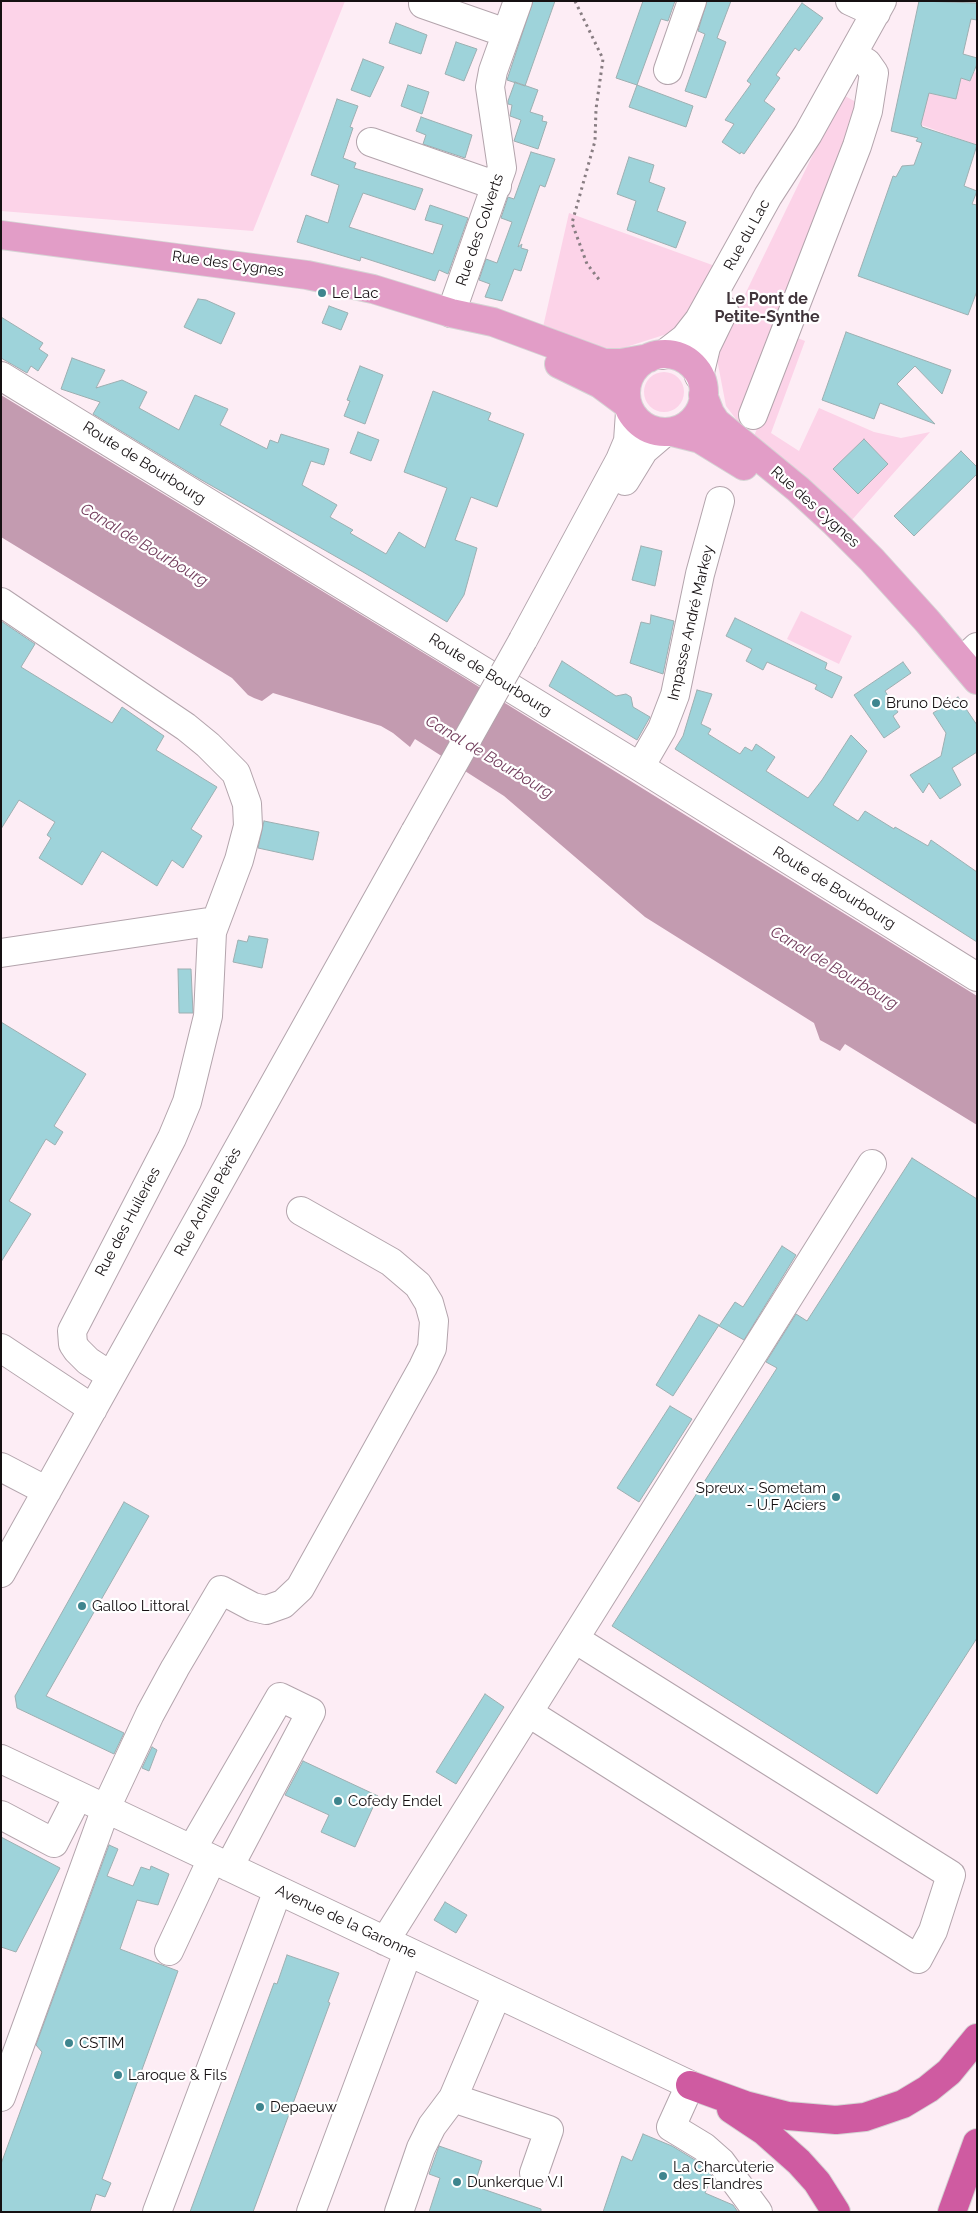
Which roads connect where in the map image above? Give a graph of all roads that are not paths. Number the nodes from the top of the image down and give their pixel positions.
1 (518, 1) edge
2 (692, 1) edge
3 (850, 1) edge
4 (423, 4) dead end
5 (879, 7) edge
6 (506, 34) junction
7 (853, 54) junction
8 (668, 70) dead end
9 (808, 134) junction
10 (370, 142) dead end
11 (497, 186) junction
12 (1, 235) edge
13 (451, 313) junction
14 (656, 356) junction
15 (1, 376) edge
16 (701, 385) junction
17 (629, 408) junction
18 (753, 416) dead end
19 (669, 432) junction
20 (720, 501) dead end
21 (1, 602) edge
22 (928, 622) junction
23 (523, 640) junction
24 (972, 663) edge
25 (640, 767) junction
26 (215, 921) junction
27 (1, 952) edge
28 (977, 977) edge
29 (872, 1164) dead end
30 (301, 1211) dead end
31 (2, 1352) edge
32 (111, 1376) junction
33 (93, 1409) junction
34 (1, 1467) edge
35 (47, 1492) junction
36 (1, 1573) edge
37 (575, 1639) junction
38 (528, 1713) junction
39 (1, 1759) edge
40 (78, 1796) junction
41 (106, 1808) junction
42 (1, 1815) edge
43 (211, 1858) junction
44 (278, 1890) junction
45 (397, 1946) junction
46 (169, 1951) dead end
47 (497, 1994) junction
48 (977, 2038) edge
49 (690, 2085) junction
50 (1, 2097) edge
51 (453, 2098) junction
52 (977, 2143) edge
53 (534, 2173) dead end
54 (157, 2212) edge
55 (311, 2212) edge
56 (398, 2212) edge
57 (758, 2212) edge
58 (836, 2212) edge
59 (952, 2212) edge

1 - 6 street, Rue des Colverts
2 - 8 street
3 - 5 street
4 - 6 street
5 - 7 street, Rue du Lac
6 - 11 street, Rue des Colverts
7 - 9 street, Rue du Lac
7 - 18 street
9 - 14 street, Rue du Lac
9 - 16 street, Rue du Lac
10 - 11 street
11 - 13 street, Rue des Colverts
12 - 13 main road, Rue des Cygnes
13 - 14 main road, Rue des Cygnes
13 - 17 main road, Rue des Cygnes
14 - 16 main road
14 - 17 main road
15 - 25 street, Route de Bourbourg
16 - 19 main road
16 - 22 main road, Rue des Cygnes
17 - 19 main road
17 - 23 street
19 - 22 main road, Rue des Cygnes
19 - 23 street
20 - 25 street, Impasse André Markey
21 - 26 street, Rue des Huileries
22 - 24 main road, Rue des Cygnes
23 - 32 street, Rue Achille Pérès, bridge
25 - 28 street, Route de Bourbourg
26 - 27 street
26 - 32 street, Rue des Huileries
29 - 37 street
30 - 41 street
31 - 33 street
32 - 33 street, Rue Achille Pérès
33 - 35 street, Rue Achille Pérès
34 - 35 street
35 - 36 street, Rue Achille Pérès
37 - 38 street
37 - 38 street
38 - 45 street
39 - 40 street, Avenue de la Garonne
40 - 41 street, Avenue de la Garonne
40 - 42 street
41 - 43 street, Avenue de la Garonne
41 - 50 street
43 - 43 street
43 - 44 street, Avenue de la Garonne
43 - 46 street
44 - 45 street, Avenue de la Garonne
44 - 54 street
45 - 47 street, Avenue de la Garonne
45 - 55 street
47 - 49 street, Avenue de la Garonne
47 - 51 street
48 - 49 highway
49 - 57 street
49 - 58 highway
51 - 53 street
51 - 56 street
52 - 59 highway

